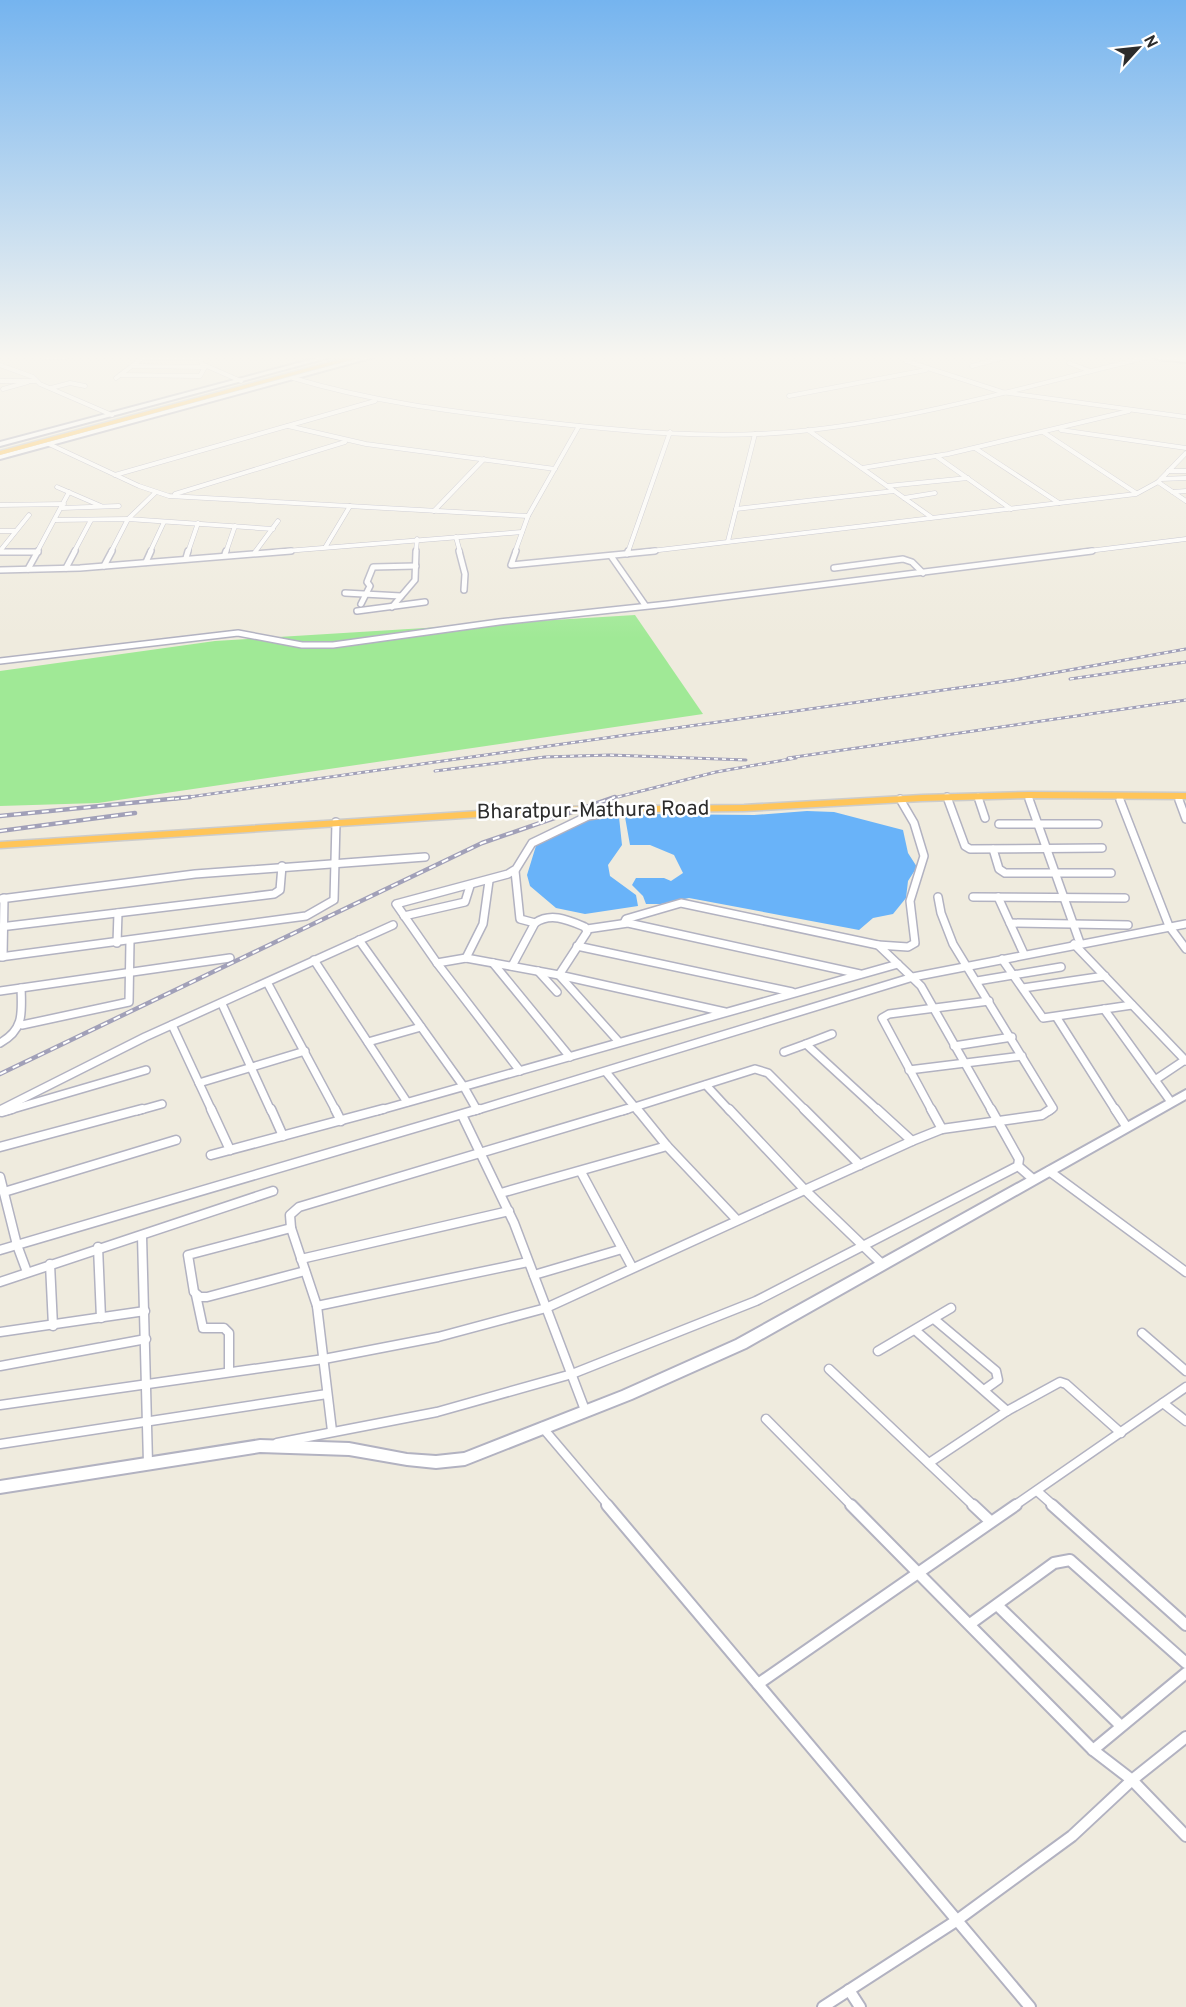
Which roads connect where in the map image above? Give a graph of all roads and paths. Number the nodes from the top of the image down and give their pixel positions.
1 (16, 451) edge
2 (19, 451) edge
3 (63, 451) edge
4 (201, 451) edge
5 (316, 451) edge
6 (421, 451) edge
7 (565, 451) edge
8 (663, 451) edge
9 (751, 451) edge
10 (837, 451) edge
11 (962, 451) edge
12 (979, 451) edge
13 (1071, 451) edge
14 (1186, 453) edge
15 (0, 455) edge
16 (936, 456) junction
17 (484, 459) junction
18 (1176, 462) junction
19 (1186, 462) edge
20 (862, 468) junction
21 (555, 469) junction
22 (1168, 471) junction
23 (1186, 471) edge
24 (115, 476) junction
25 (968, 478) junction
26 (1186, 478) edge
27 (1160, 480) junction
28 (887, 486) junction
29 (57, 487) dead end
30 (894, 491) junction
31 (1186, 491) edge
32 (69, 492) junction
33 (1173, 492) junction
34 (155, 493) junction
35 (934, 493) dead end
36 (1136, 494) junction
37 (170, 496) junction
38 (904, 498) junction
39 (1186, 501) edge
40 (1059, 503) junction
41 (0, 505) edge
42 (63, 506) junction
43 (119, 506) dead end
44 (350, 506) junction
45 (104, 507) junction
46 (736, 509) junction
47 (1011, 509) junction
48 (434, 511) junction
49 (29, 515) dead end
50 (528, 516) junction
51 (931, 517) junction
52 (128, 519) junction
53 (55, 520) junction
54 (91, 520) junction
55 (278, 521) dead end
56 (164, 522) junction
57 (198, 523) junction
58 (235, 526) junction
59 (273, 529) junction
60 (0, 531) edge
61 (15, 531) junction
62 (522, 532) junction
63 (456, 537) junction
64 (417, 539) junction
65 (1186, 539) edge
66 (728, 541) junction
67 (326, 546) junction
68 (0, 552) edge
69 (38, 552) junction
70 (255, 552) junction
71 (225, 554) junction
72 (627, 554) junction
73 (611, 556) junction
74 (186, 558) junction
75 (146, 562) junction
76 (104, 566) junction
77 (416, 566) junction
78 (66, 568) junction
79 (834, 568) dead end
80 (28, 569) junction
81 (0, 570) edge
82 (923, 573) junction
83 (464, 590) dead end
84 (345, 592) dead end
85 (367, 594) junction
86 (401, 596) junction
87 (425, 602) dead end
88 (361, 604) dead end
89 (645, 605) junction
90 (392, 607) junction
91 (357, 611) dead end
92 (0, 661) edge
93 (947, 797) junction
94 (978, 797) junction
95 (1023, 798) junction
96 (900, 799) junction
97 (1184, 799) edge
98 (1120, 800) junction
99 (637, 809) junction
100 (985, 818) dead end
101 (1186, 819) edge
102 (336, 822) junction
103 (999, 824) dead end
104 (1037, 824) junction
105 (1098, 824) dead end
106 (0, 845) edge
107 (1045, 847) junction
108 (1102, 848) dead end
109 (993, 849) junction
110 (425, 857) dead end
111 (334, 862) junction
112 (282, 866) junction
113 (515, 871) junction
114 (1054, 872) junction
115 (1111, 873) dead end
116 (489, 881) junction
117 (470, 886) junction
118 (938, 897) dead end
119 (973, 897) dead end
120 (998, 897) junction
121 (2, 898) edge
122 (1064, 898) junction
123 (1125, 898) dead end
124 (118, 913) junction
125 (404, 916) junction
126 (535, 923) junction
127 (624, 923) junction
128 (1010, 923) junction
129 (1073, 924) junction
130 (1186, 924) edge
131 (393, 925) dead end
132 (1128, 925) dead end
133 (1169, 926) junction
134 (2, 927) edge
135 (587, 929) junction
136 (359, 940) junction
137 (130, 941) junction
138 (117, 943) junction
139 (1077, 943) junction
140 (878, 945) junction
141 (577, 946) junction
142 (1186, 949) edge
143 (1024, 954) junction
144 (1, 957) edge
145 (230, 958) dead end
146 (466, 958) junction
147 (1002, 959) junction
148 (314, 960) junction
149 (436, 963) junction
150 (493, 963) junction
151 (898, 964) junction
152 (512, 966) junction
153 (968, 966) junction
154 (1061, 968) dead end
155 (538, 971) junction
156 (128, 973) junction
157 (1014, 974) junction
158 (559, 975) junction
159 (861, 975) junction
160 (1105, 976) junction
161 (913, 977) junction
162 (977, 981) junction
163 (268, 984) junction
164 (21, 988) junction
165 (1023, 988) junction
166 (0, 991) edge
167 (557, 992) dead end
168 (794, 993) junction
169 (989, 1001) junction
170 (222, 1004) junction
171 (1132, 1005) junction
172 (1104, 1009) junction
173 (935, 1010) junction
174 (727, 1013) junction
175 (1057, 1018) junction
176 (22, 1024) junction
177 (172, 1025) junction
178 (421, 1028) junction
179 (832, 1034) dead end
180 (1012, 1037) junction
181 (368, 1042) junction
182 (619, 1042) junction
183 (0, 1044) edge
184 (806, 1044) junction
185 (954, 1047) junction
186 (305, 1051) junction
187 (784, 1052) dead end
188 (1022, 1056) junction
189 (570, 1057) junction
190 (1185, 1060) edge
191 (964, 1064) junction
192 (253, 1067) junction
193 (146, 1070) dead end
194 (909, 1070) junction
195 (520, 1071) junction
196 (606, 1072) junction
197 (1155, 1080) junction
198 (198, 1083) junction
199 (706, 1085) junction
200 (464, 1087) junction
201 (1186, 1094) edge
202 (407, 1102) junction
203 (1171, 1102) junction
204 (162, 1104) dead end
205 (634, 1106) junction
206 (477, 1110) junction
207 (0, 1111) edge
208 (462, 1115) junction
209 (998, 1120) junction
210 (341, 1121) junction
211 (1126, 1126) junction
212 (942, 1129) junction
213 (283, 1136) junction
214 (176, 1140) dead end
215 (912, 1141) junction
216 (667, 1146) junction
217 (0, 1147) edge
218 (230, 1150) junction
219 (484, 1154) junction
220 (211, 1155) dead end
221 (860, 1165) junction
222 (1018, 1166) junction
223 (1049, 1171) junction
224 (580, 1172) junction
225 (0, 1176) edge
226 (1033, 1179) junction
227 (804, 1189) junction
228 (273, 1191) dead end
229 (4, 1192) junction
230 (501, 1193) junction
231 (508, 1210) junction
232 (737, 1220) junction
233 (291, 1228) junction
234 (142, 1236) junction
235 (17, 1245) junction
236 (862, 1245) junction
237 (98, 1247) junction
238 (622, 1248) junction
239 (0, 1250) edge
240 (301, 1259) junction
241 (528, 1262) junction
242 (50, 1264) junction
243 (882, 1264) junction
244 (632, 1268) junction
245 (305, 1271) junction
246 (27, 1272) junction
247 (1186, 1272) edge
248 (534, 1275) junction
249 (0, 1282) edge
250 (196, 1295) junction
251 (317, 1306) junction
252 (546, 1308) junction
253 (951, 1308) dead end
254 (145, 1311) junction
255 (100, 1318) junction
256 (934, 1319) junction
257 (53, 1326) junction
258 (915, 1330) junction
259 (0, 1332) edge
260 (1142, 1333) dead end
261 (146, 1339) junction
262 (878, 1351) dead end
263 (324, 1359) junction
264 (0, 1366) edge
265 (829, 1369) dead end
266 (229, 1371) junction
267 (1186, 1371) edge
268 (572, 1374) junction
269 (147, 1384) junction
270 (1186, 1387) edge
271 (984, 1390) junction
272 (327, 1394) junction
273 (1163, 1403) junction
274 (0, 1405) edge
275 (585, 1410) junction
276 (1007, 1411) junction
277 (766, 1419) dead end
278 (148, 1421) junction
279 (1186, 1421) edge
280 (542, 1427) junction
281 (332, 1431) junction
282 (1121, 1433) junction
283 (0, 1444) edge
284 (260, 1446) junction
285 (148, 1463) junction
286 (929, 1463) junction
287 (0, 1487) edge
288 (1037, 1491) junction
289 (990, 1521) junction
290 (917, 1573) junction
291 (997, 1605) junction
292 (970, 1624) junction
293 (1186, 1625) edge
294 (1186, 1663) edge
295 (1186, 1673) edge
296 (758, 1684) junction
297 (1120, 1725) junction
298 (1186, 1737) edge
299 (1093, 1750) junction
300 (1132, 1780) junction
301 (1186, 1836) edge
302 (956, 1921) junction
303 (849, 1990) junction
304 (823, 2007) edge
305 (860, 2007) edge
306 (1030, 2007) edge

1 - 15 highway
2 - 15 street
3 - 24 street
4 - 24 street
5 - 37 street
6 - 17 street
7 - 21 street
8 - 72 street
9 - 46 street
10 - 20 street
11 - 16 street
12 - 40 street
13 - 36 street
14 - 18 street
16 - 20 street
16 - 25 street
17 - 21 street
17 - 48 street
18 - 19 street
18 - 22 street
20 - 28 street
21 - 50 street
22 - 23 street
22 - 27 street
24 - 34 street
25 - 28 street
25 - 47 street
26 - 27 street
27 - 33 street
27 - 36 street
28 - 30 street
29 - 32 street
30 - 38 street
30 - 46 street
31 - 33 street
32 - 42 street
32 - 45 street
33 - 39 street
34 - 37 street
34 - 52 street
35 - 38 street
36 - 40 street
37 - 44 street
38 - 51 street
40 - 47 street
41 - 42 street
42 - 45 street
42 - 53 street
43 - 45 street
44 - 48 street
44 - 67 street
46 - 66 street
47 - 51 street
48 - 50 street
49 - 61 street
50 - 62 street
51 - 66 street
52 - 54 street
52 - 56 street
52 - 76 street
53 - 54 street
53 - 69 street
54 - 78 street
55 - 59 street
56 - 57 street
56 - 75 street
57 - 58 street
57 - 74 street
58 - 59 street
58 - 71 street
59 - 70 street
60 - 61 street
61 - 68 street
62 - 63 street
62 - 73 street
63 - 64 street
63 - 83 street
64 - 67 street
64 - 77 street
65 - 82 street
66 - 72 street
67 - 70 street
68 - 69 street
69 - 80 street
70 - 71 street
71 - 74 street
72 - 73 street
73 - 89 street
74 - 75 street
75 - 76 street
76 - 78 street
77 - 85 street
77 - 86 street
78 - 80 street
79 - 82 street
80 - 81 street
82 - 89 street
84 - 85 street
85 - 86 street
85 - 88 street
86 - 90 street
87 - 90 street
89 - 92 street
90 - 91 street
93 - 94 highway, Bharatpur-Mathura Road
93 - 96 highway, Bharatpur-Mathura Road
93 - 109 street
94 - 95 highway, Bharatpur-Mathura Road
94 - 100 street
95 - 97 highway, Bharatpur-Mathura Road
95 - 98 highway, Bharatpur-Mathura Road
95 - 104 street
96 - 99 highway, Bharatpur-Mathura Road
96 - 140 street
97 - 98 highway, Bharatpur-Mathura Road
97 - 101 street
98 - 133 street
99 - 102 highway, Bharatpur-Mathura Road
99 - 113 street
102 - 106 highway, Bharatpur-Mathura Road
102 - 111 street
103 - 104 street
104 - 105 street
104 - 107 street
107 - 108 street
107 - 109 street
107 - 114 street
109 - 114 street
110 - 111 street
111 - 112 street
111 - 137 street
112 - 121 street
112 - 124 street
113 - 116 street
113 - 126 street
114 - 115 street
114 - 122 street
116 - 117 street
116 - 146 street
117 - 125 street
117 - 125 street
118 - 153 street
119 - 120 street
120 - 122 street
120 - 128 street
121 - 134 street
122 - 123 street
122 - 129 street
124 - 134 street
124 - 138 street
125 - 149 street
126 - 135 street
126 - 152 street
127 - 135 street
127 - 140 street
127 - 159 street
128 - 129 street
128 - 143 street
129 - 132 street
129 - 139 street
130 - 133 street
131 - 136 street
133 - 139 street
133 - 142 street
134 - 144 street
135 - 141 street
136 - 148 street
136 - 178 street
137 - 138 street
137 - 156 street
138 - 144 street
139 - 143 street
139 - 160 street
140 - 151 street
141 - 158 street
141 - 168 street
143 - 147 street
145 - 156 street
146 - 149 street
146 - 150 street
147 - 153 street
147 - 157 street
148 - 163 street
148 - 181 street
149 - 195 street
150 - 152 street
150 - 189 street
151 - 159 street
151 - 161 street
152 - 155 street
153 - 161 street
153 - 162 street
154 - 157 street
155 - 158 street
155 - 167 street
156 - 164 street
156 - 176 street
157 - 162 street
157 - 165 street
158 - 174 street
158 - 182 street
159 - 168 street
160 - 165 street
160 - 171 street
161 - 173 street
161 - 196 street
162 - 169 street
163 - 170 street
163 - 186 street
164 - 166 street
164 - 176 street
165 - 175 street
168 - 174 street
169 - 173 street
169 - 180 street
170 - 177 street
170 - 192 street
171 - 172 street
171 - 190 street
172 - 175 street
172 - 197 street
173 - 185 street
173 - 194 street
174 - 182 street
175 - 211 street
176 - 183 street
177 - 198 street
177 - 207 street
178 - 181 street
178 - 200 street
179 - 184 street
180 - 185 street
180 - 188 street
181 - 202 street
182 - 189 street
184 - 187 street
184 - 215 street
185 - 191 street
186 - 192 street
186 - 210 street
188 - 191 street
188 - 209 street
189 - 195 street
190 - 197 street
191 - 194 street
191 - 209 street
192 - 198 street
192 - 213 street
193 - 207 street
194 - 212 street
195 - 200 street
196 - 205 street
196 - 206 street
197 - 203 street
198 - 218 street
199 - 205 street
199 - 221 street
199 - 227 street
200 - 202 street
200 - 206 street
201 - 203 street
202 - 210 street
203 - 211 street
204 - 217 street
205 - 216 street
205 - 219 street
206 - 208 street
208 - 219 street
208 - 235 street
209 - 212 street
209 - 222 street
210 - 213 street
211 - 223 street
212 - 215 street
213 - 218 street
214 - 229 street
215 - 221 street
216 - 224 street
216 - 232 street
218 - 220 street
219 - 230 street
219 - 233 street
221 - 227 street
222 - 226 street
222 - 236 street
223 - 226 street
223 - 247 street
224 - 230 street
224 - 238 street
225 - 229 street
226 - 243 street
227 - 232 street
227 - 236 street
228 - 234 street
229 - 235 street
230 - 231 street
231 - 240 street
231 - 241 street
232 - 244 street
233 - 240 street
233 - 250 street
234 - 237 street
234 - 254 street
235 - 239 street
235 - 246 street
236 - 243 street
236 - 268 street
237 - 242 street
237 - 255 street
238 - 244 street
238 - 248 street
240 - 245 street
241 - 248 street
241 - 251 street
242 - 246 street
242 - 257 street
243 - 275 street
244 - 252 street
245 - 250 street
245 - 251 street
246 - 249 street
248 - 252 street
250 - 266 street
251 - 263 street
252 - 263 street
252 - 268 street
253 - 256 street
254 - 255 street
254 - 261 street
255 - 257 street
256 - 258 street
256 - 271 street
257 - 259 street
258 - 262 street
258 - 271 street
260 - 267 street
261 - 264 street
261 - 269 street
263 - 266 street
263 - 272 street
265 - 286 street
266 - 269 street
268 - 275 street
268 - 281 street
269 - 274 street
269 - 278 street
270 - 273 street
271 - 276 street
272 - 278 street
272 - 281 street
273 - 279 street
273 - 282 street
275 - 280 street
276 - 282 street
276 - 286 street
277 - 290 street
278 - 283 street
278 - 285 street
280 - 284 street
280 - 296 street
281 - 284 street
282 - 288 street
284 - 285 street
285 - 287 street
286 - 289 street
288 - 289 street
288 - 293 street
289 - 290 street
290 - 292 street
290 - 296 street
291 - 292 street
291 - 294 street
291 - 297 street
292 - 299 street
295 - 297 street
296 - 302 street
297 - 299 street
298 - 300 street
299 - 300 street
300 - 301 street
300 - 302 street
302 - 303 street
302 - 306 street
303 - 304 street
303 - 305 street

